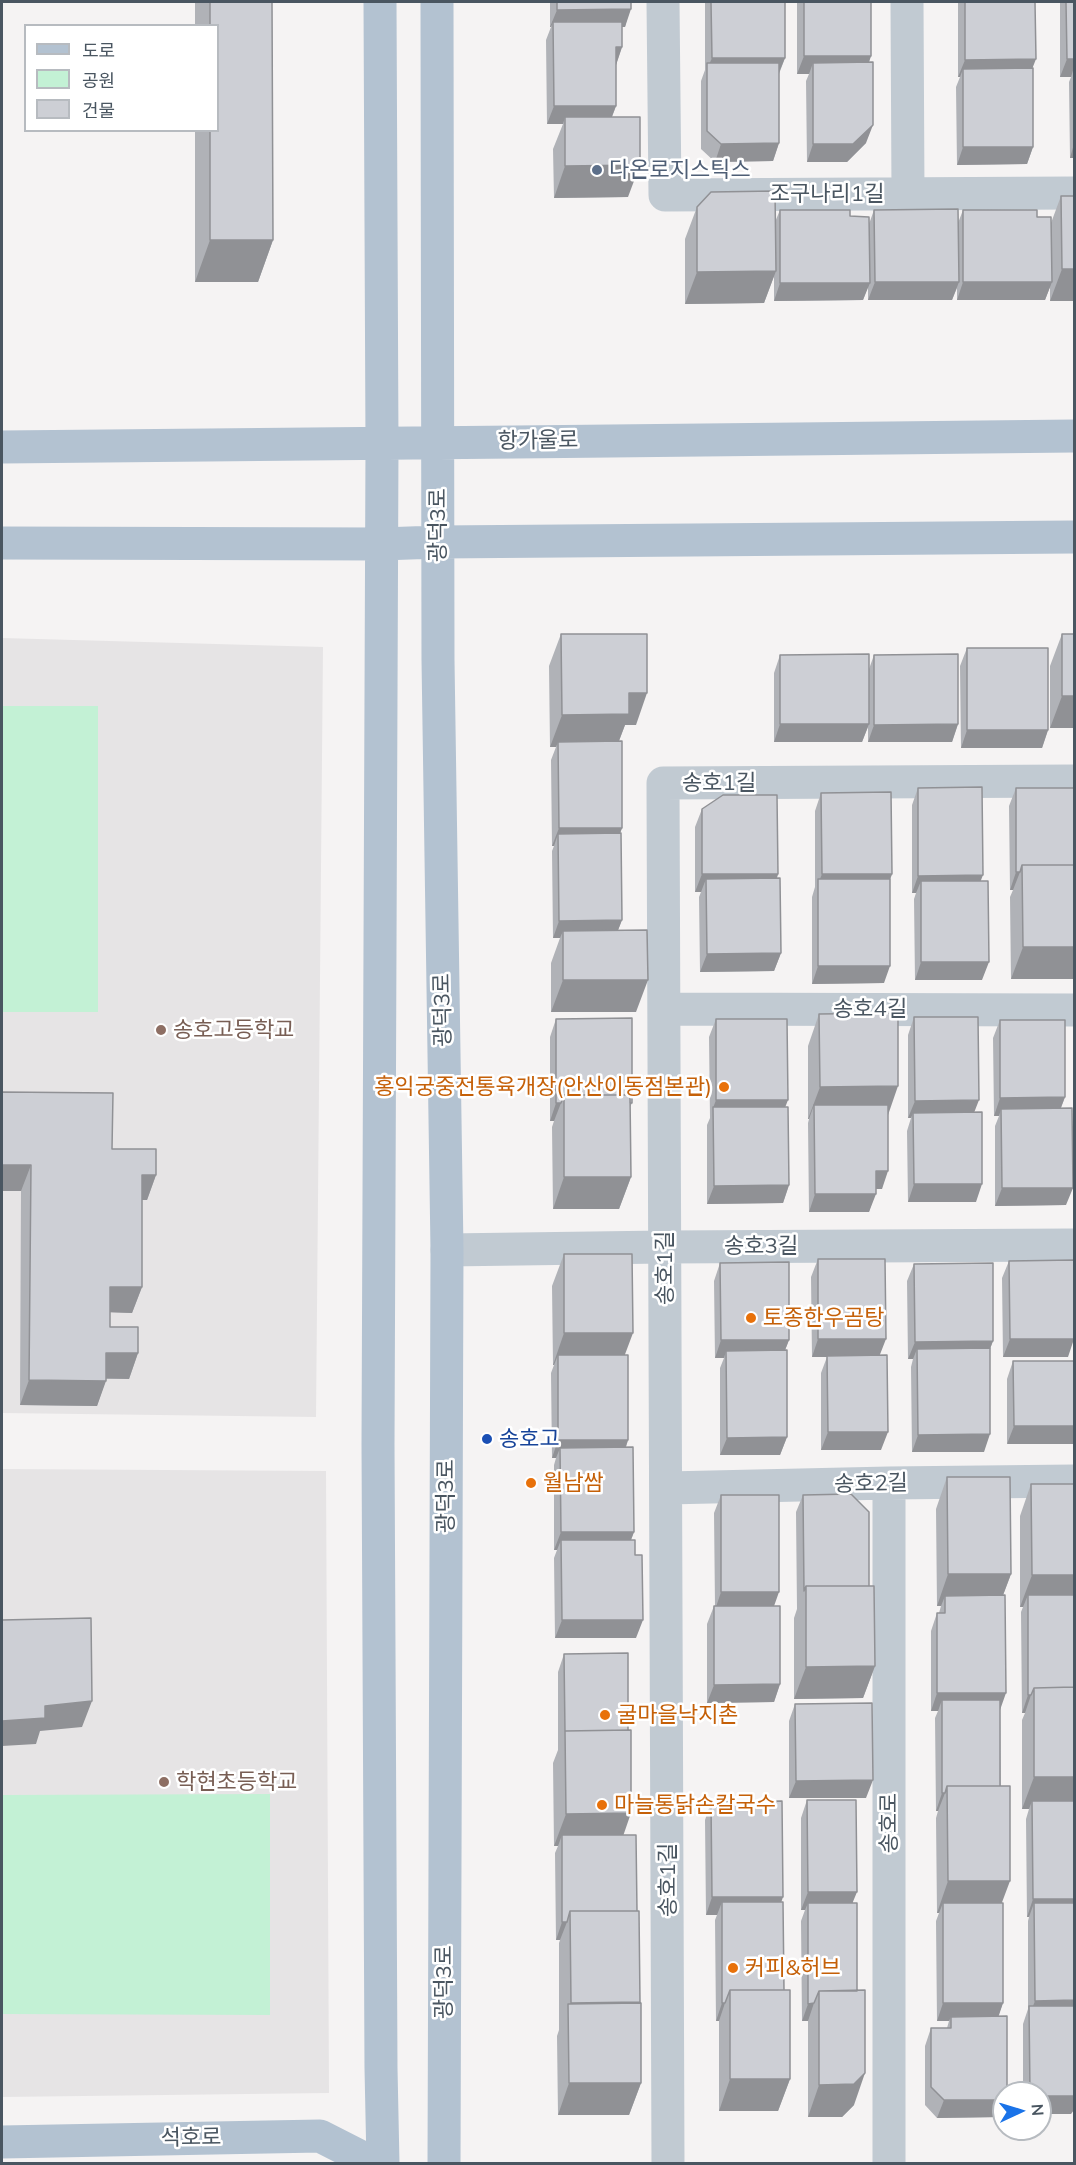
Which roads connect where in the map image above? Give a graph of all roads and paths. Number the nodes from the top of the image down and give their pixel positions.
1 (380, 2) edge
2 (437, 2) edge
3 (663, 2) edge
4 (907, 2) edge
5 (1074, 193) edge
6 (908, 194) junction
7 (1074, 436) edge
8 (438, 444) junction
9 (382, 445) junction
10 (2, 447) edge
11 (1074, 537) edge
12 (437, 542) junction
13 (2, 543) edge
14 (382, 544) junction
15 (1074, 781) edge
16 (665, 1009) junction
17 (1074, 1010) edge
18 (1074, 1245) edge
19 (664, 1246) junction
20 (447, 1250) junction
21 (1074, 1481) edge
22 (889, 1483) junction
23 (667, 1488) junction
24 (2, 2142) edge
25 (375, 2163) edge
26 (383, 2163) edge
27 (444, 2163) edge
28 (668, 2163) edge
29 (889, 2163) edge

1 - 9 main road
2 - 8 main road, 광덕3로
3 - 6 street, 조구나리1길
4 - 6 street
5 - 6 street, 조구나리1길
7 - 8 main road, 항가울로
8 - 9 main road, 항가울로
8 - 12 main road, 광덕3로
9 - 10 main road, 항가울로
9 - 14 main road
11 - 12 main road
12 - 14 main road
12 - 20 main road, 광덕3로
13 - 14 main road
14 - 26 main road
15 - 16 street, 송호1길
16 - 17 street, 송호4길
16 - 19 street, 송호1길
18 - 19 street, 송호3길
19 - 20 street, 송호3길
19 - 23 street, 송호1길
20 - 27 main road, 광덕3로
21 - 22 street, 송호2길
22 - 23 street, 송호2길
22 - 29 street, 송호로
23 - 28 street, 송호1길
24 - 25 main road, 석호로

